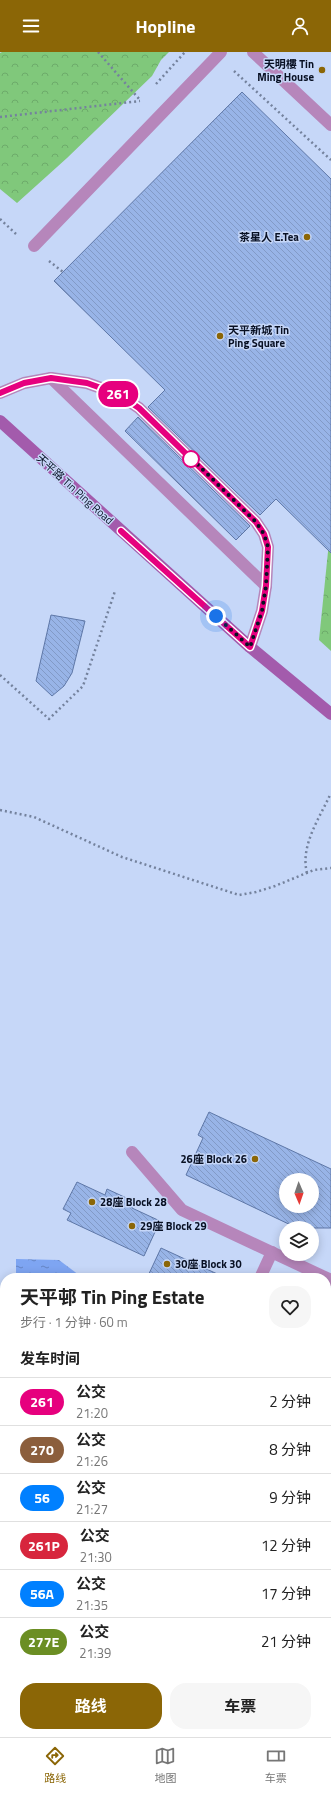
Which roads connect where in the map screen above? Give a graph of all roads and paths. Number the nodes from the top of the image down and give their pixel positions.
1 (98, 52) edge
2 (221, 52) edge
3 (253, 52) edge
4 (230, 68) dead end
5 (0, 117) edge
6 (331, 125) edge
7 (331, 160) edge
8 (34, 246) dead end
9 (51, 378) junction
10 (0, 393) edge
11 (0, 421) edge
12 (266, 586) junction
13 (115, 591) dead end
14 (250, 647) junction
15 (0, 675) edge
16 (331, 714) edge
17 (330, 795) edge
18 (0, 810) edge
19 (331, 868) edge
20 (307, 873) junction
21 (132, 1152) dead end
22 (272, 1252) junction
23 (262, 1273) edge
24 (316, 1273) edge

1 - 5 path
2 - 8 lane
3 - 6 lane
4 - 7 path
9 - 10 lane
9 - 12 lane
9 - 12 lane
11 - 14 street, 天平路 Tin Ping Road
12 - 14 lane
13 - 15 path
14 - 16 street, 天平路 Tin Ping Road
17 - 20 path
18 - 20 path
19 - 20 path
21 - 22 lane
22 - 23 lane
22 - 24 lane

